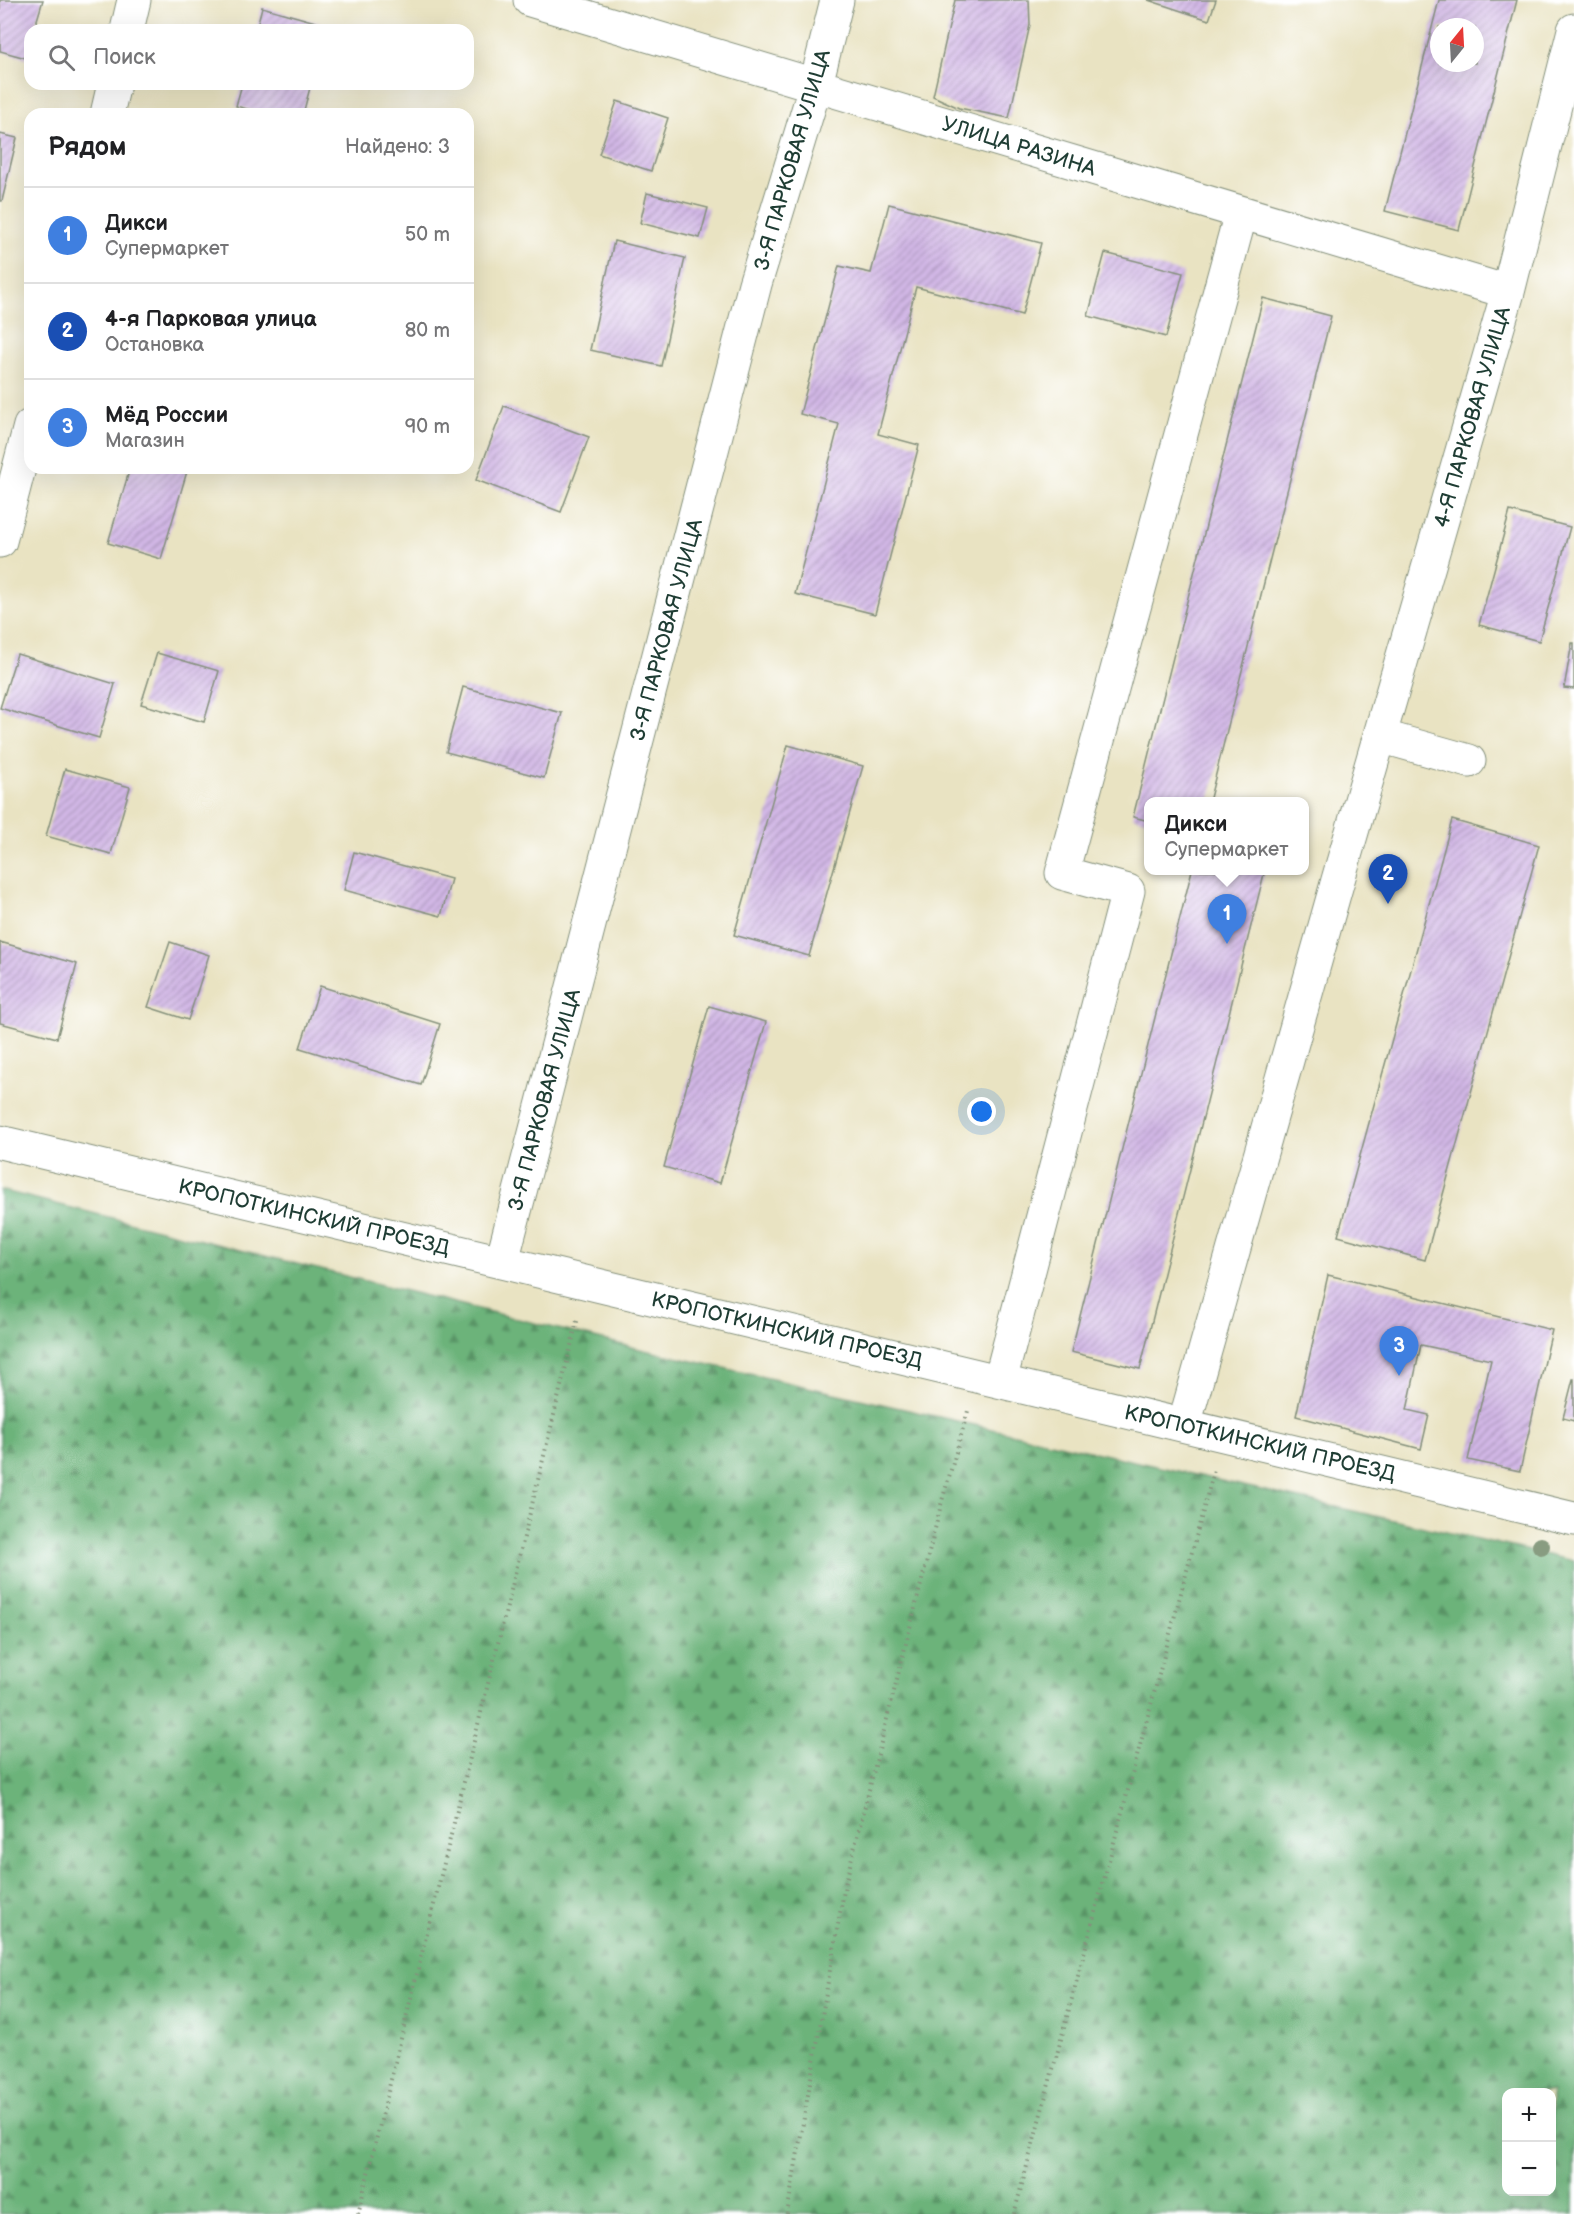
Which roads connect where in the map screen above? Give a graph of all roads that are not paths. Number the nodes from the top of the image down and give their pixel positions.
1 (134, 0) edge
2 (530, 0) edge
3 (837, 0) edge
4 (128, 24) edge
5 (1574, 30) edge
6 (816, 84) junction
7 (113, 90) edge
8 (108, 108) edge
9 (1241, 213) junction
10 (1508, 292) junction
11 (24, 449) edge
12 (0, 542) edge
13 (1380, 736) junction
14 (1469, 761) dead end
15 (0, 1142) edge
16 (502, 1261) junction
17 (989, 1379) junction
18 (1184, 1425) junction
19 (1574, 1519) edge

1 - 4 street
2 - 6 street, УЛИЦА РАЗИНА
3 - 6 street, 3-Я ПАРКОВАЯ УЛИЦА
5 - 10 street, 4-Я ПАРКОВАЯ УЛИЦА
6 - 9 street, УЛИЦА РАЗИНА
6 - 16 street, 3-Я ПАРКОВАЯ УЛИЦА
7 - 8 street
9 - 10 street, УЛИЦА РАЗИНА
9 - 17 street
10 - 13 street, 4-Я ПАРКОВАЯ УЛИЦА
11 - 12 street
13 - 14 street
13 - 18 street, 4-Я ПАРКОВАЯ УЛИЦА
15 - 16 street, КРОПОТКИНСКИЙ ПРОЕЗД
16 - 17 street, КРОПОТКИНСКИЙ ПРОЕЗД
17 - 18 street, КРОПОТКИНСКИЙ ПРОЕЗД
18 - 19 street, КРОПОТКИНСКИЙ ПРОЕЗД

